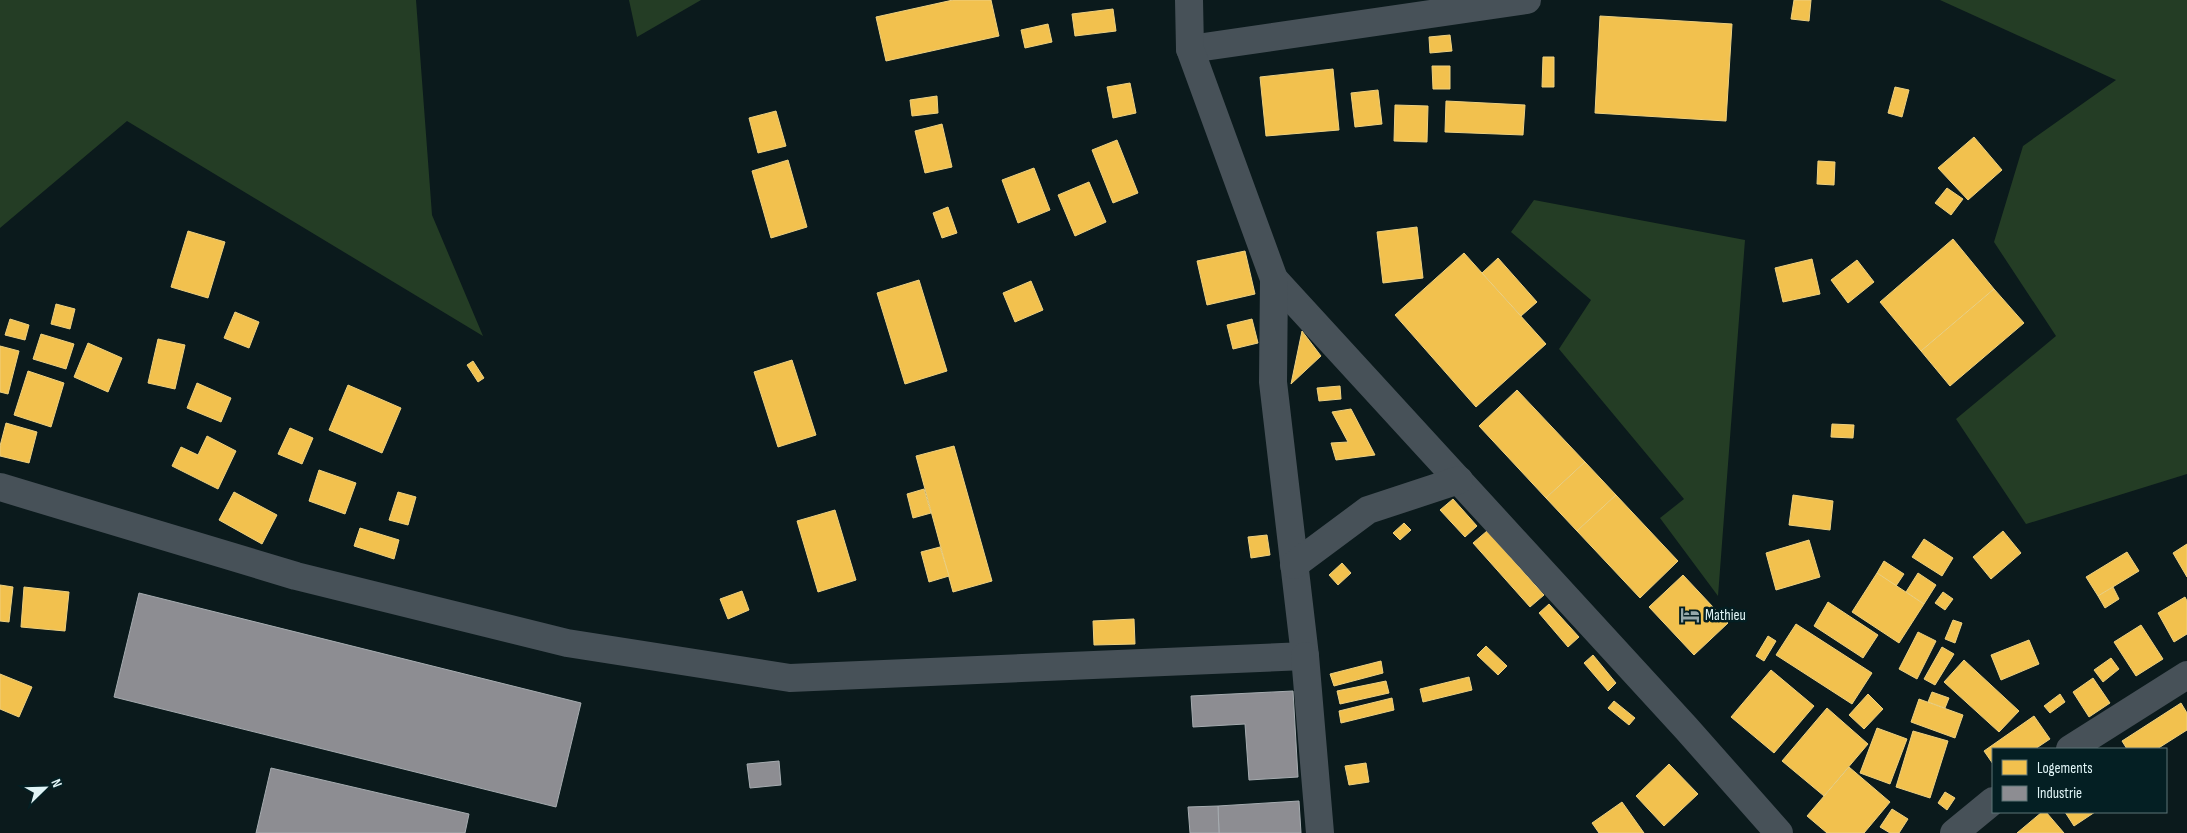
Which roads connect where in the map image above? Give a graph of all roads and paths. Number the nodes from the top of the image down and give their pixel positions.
1 (1189, 0) edge
2 (1527, 0) edge
3 (1190, 50) junction
4 (1274, 279) junction
5 (1459, 480) junction
6 (0, 487) edge
7 (1294, 565) junction
8 (1305, 656) junction
9 (2187, 674) edge
10 (2072, 748) edge
11 (1992, 801) edge
12 (1320, 833) edge
13 (1779, 833) edge
14 (1954, 833) edge

1 - 3 street
2 - 3 street
3 - 4 street
4 - 5 street
4 - 7 street
5 - 7 street
5 - 13 street
6 - 8 street
7 - 8 street
8 - 12 street
9 - 10 street
11 - 14 street

